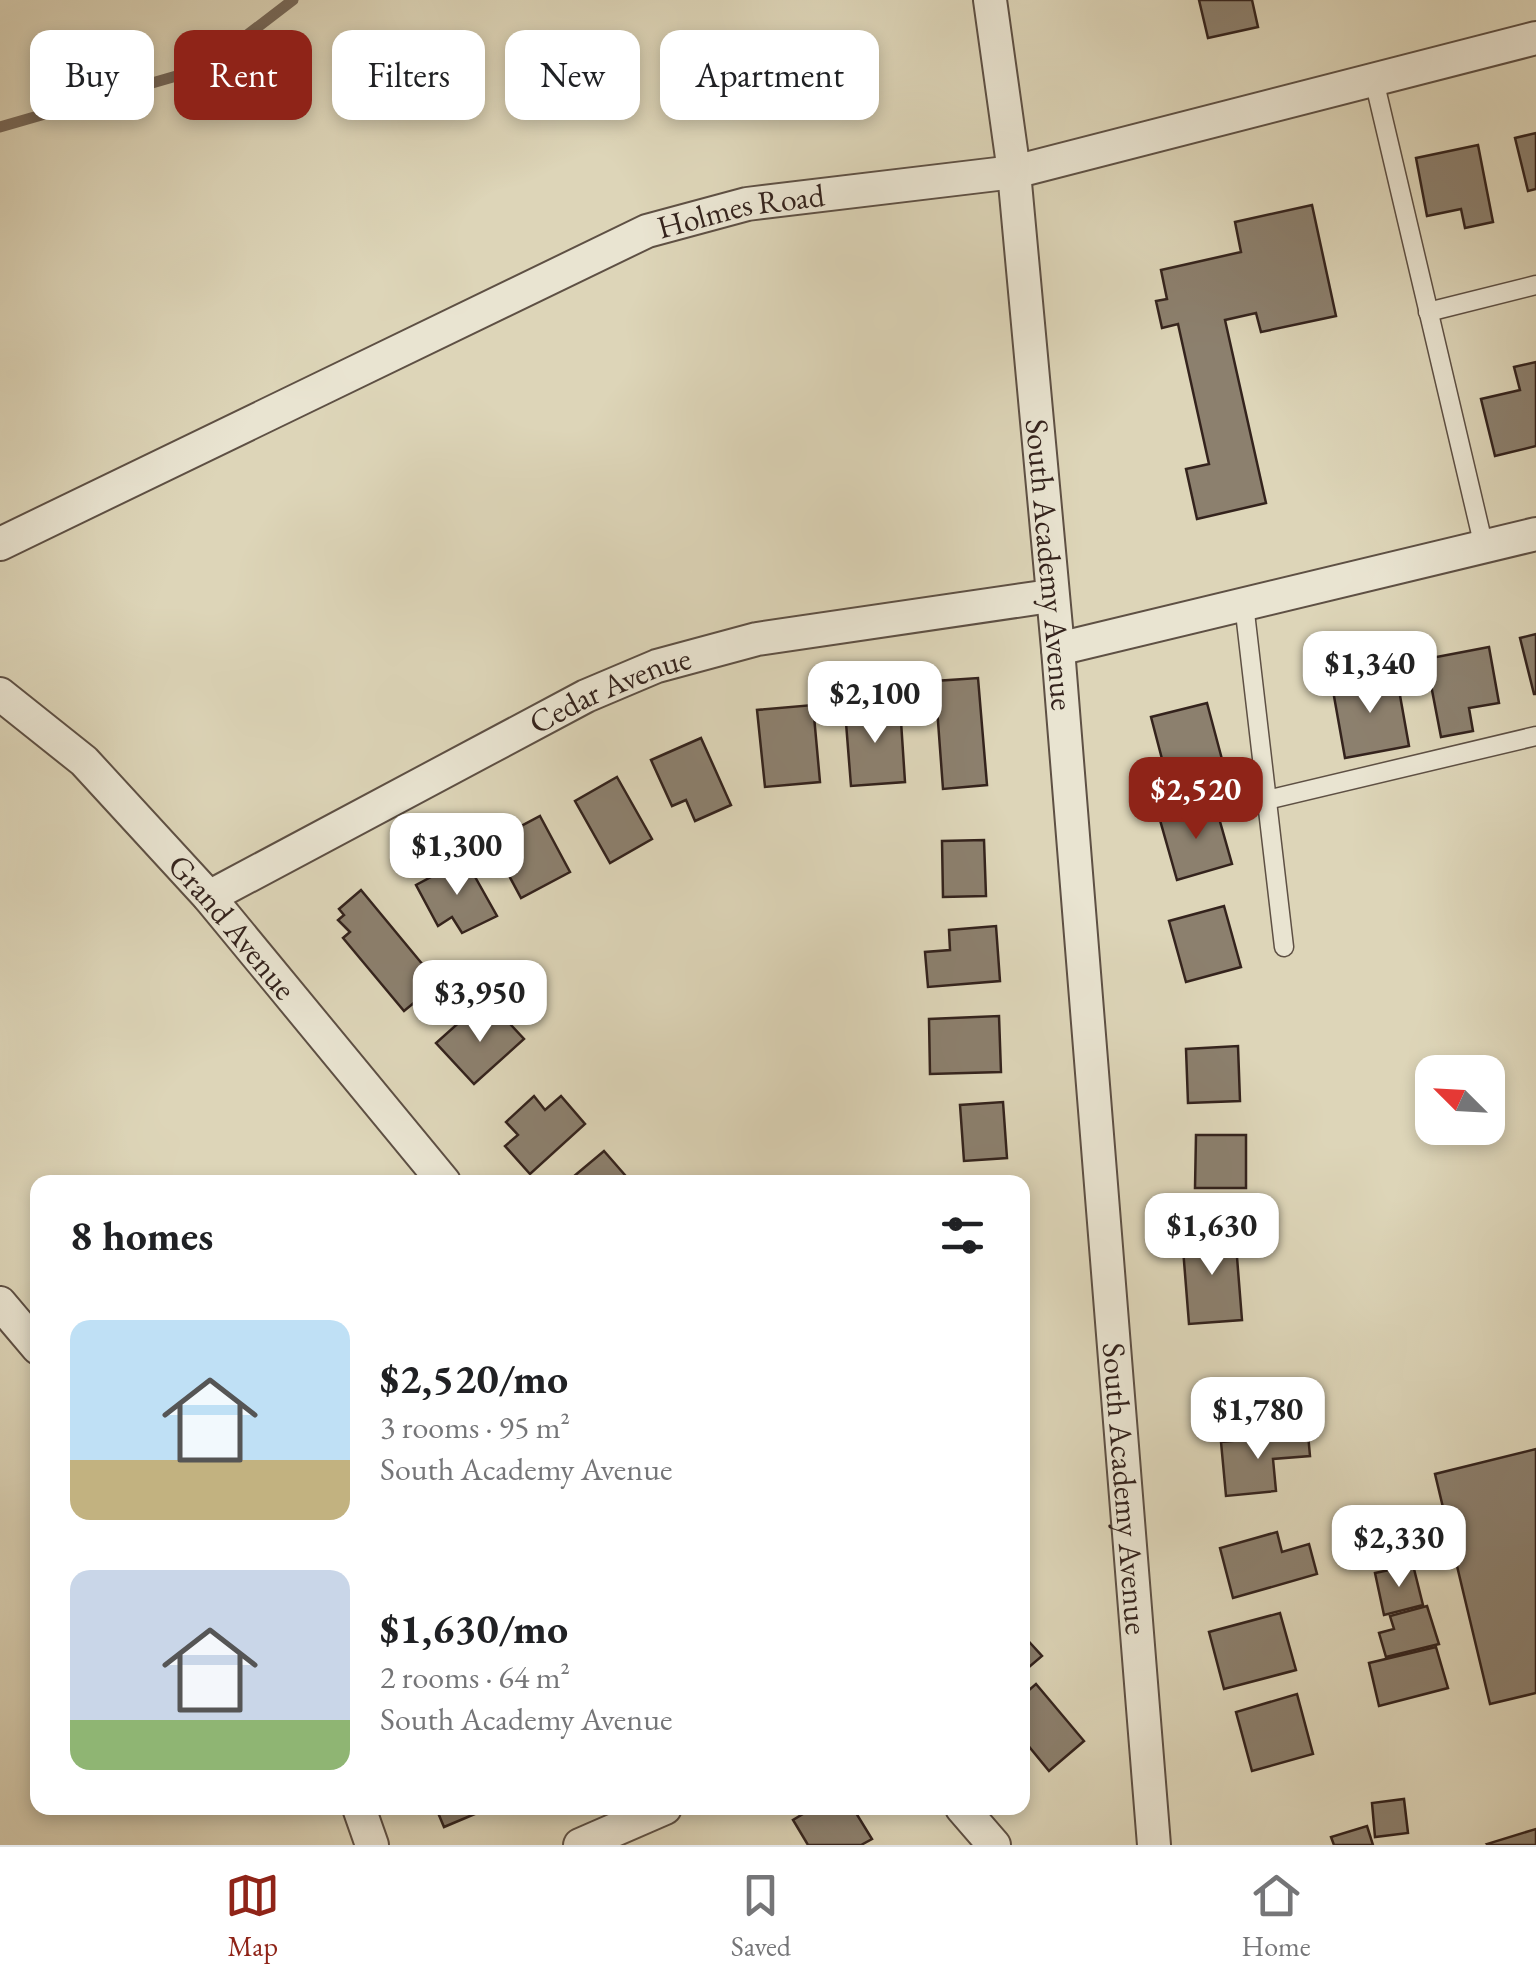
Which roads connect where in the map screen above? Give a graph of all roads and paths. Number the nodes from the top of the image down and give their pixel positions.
1 (990, 0) edge
2 (1536, 38) edge
3 (1374, 80) junction
4 (1014, 172) junction
5 (1536, 285) edge
6 (1428, 312) junction
7 (1536, 534) edge
8 (0, 544) edge
9 (1484, 546) junction
10 (1050, 596) junction
11 (1244, 604) junction
12 (1058, 649) junction
13 (0, 694) edge
14 (1536, 736) edge
15 (1267, 800) junction
16 (209, 897) junction
17 (1284, 947) dead end
18 (438, 1175) edge
19 (0, 1303) edge
20 (30, 1339) edge
21 (361, 1815) edge
22 (648, 1815) edge
23 (968, 1815) edge
24 (372, 1845) edge
25 (580, 1845) edge
26 (994, 1845) edge
27 (1153, 1845) edge

1 - 4 street, South Academy Avenue
2 - 3 street, Holmes Road
3 - 4 street, Holmes Road
3 - 6 lane
4 - 8 street, Holmes Road
4 - 10 street, South Academy Avenue
5 - 6 lane
6 - 9 lane
7 - 9 street
9 - 11 street
10 - 12 street, South Academy Avenue
10 - 16 street, Cedar Avenue
11 - 12 street
11 - 15 lane
12 - 27 street, South Academy Avenue
13 - 16 street, Grand Avenue
14 - 15 lane
15 - 17 lane
16 - 18 street, Grand Avenue
19 - 20 street
21 - 24 street
22 - 25 street
23 - 26 street

